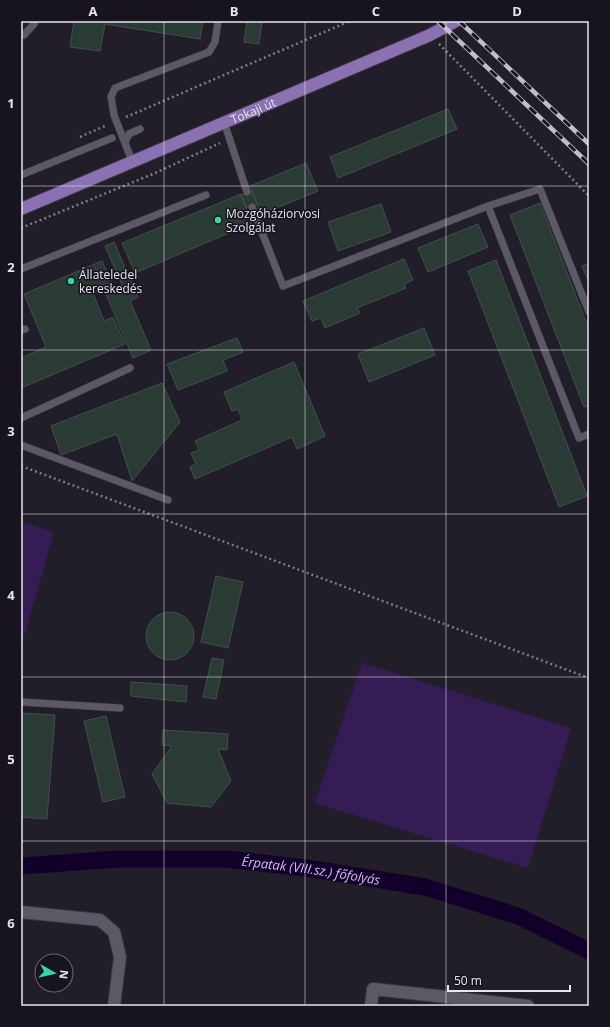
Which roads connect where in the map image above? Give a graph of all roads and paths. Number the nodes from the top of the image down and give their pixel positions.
1 (35, 21) edge
2 (218, 21) edge
3 (350, 21) edge
4 (456, 21) edge
5 (21, 34) edge
6 (430, 35) junction
7 (117, 121) junction
8 (224, 122) junction
9 (140, 129) dead end
10 (76, 138) dead end
11 (112, 138) dead end
12 (229, 138) junction
13 (125, 142) junction
14 (132, 161) junction
15 (21, 175) edge
16 (247, 192) dead end
17 (206, 195) dead end
18 (589, 196) edge
19 (488, 206) junction
20 (252, 207) dead end
21 (21, 208) edge
22 (21, 228) edge
23 (21, 269) edge
24 (589, 312) edge
25 (130, 368) dead end
26 (21, 418) edge
27 (589, 434) edge
28 (21, 445) edge
29 (21, 466) edge
30 (168, 500) dead end
31 (589, 678) edge
32 (21, 702) edge
33 (120, 708) dead end
34 (21, 912) edge
35 (114, 1006) edge
36 (371, 1006) edge
37 (528, 1006) edge

1 - 5 lane
2 - 7 lane
3 - 7 path
4 - 6 main road, Tokaji út
6 - 8 main road, Tokaji út
6 - 18 path
7 - 10 path
7 - 13 lane
8 - 12 lane
8 - 14 main road, Tokaji út
9 - 13 lane
11 - 15 lane
12 - 16 lane
12 - 22 path
13 - 14 lane
14 - 21 main road, Tokaji út
17 - 23 lane
19 - 20 lane
19 - 24 lane
19 - 27 lane
25 - 26 lane
28 - 30 lane
29 - 31 path
32 - 33 lane
34 - 35 street
36 - 37 street

